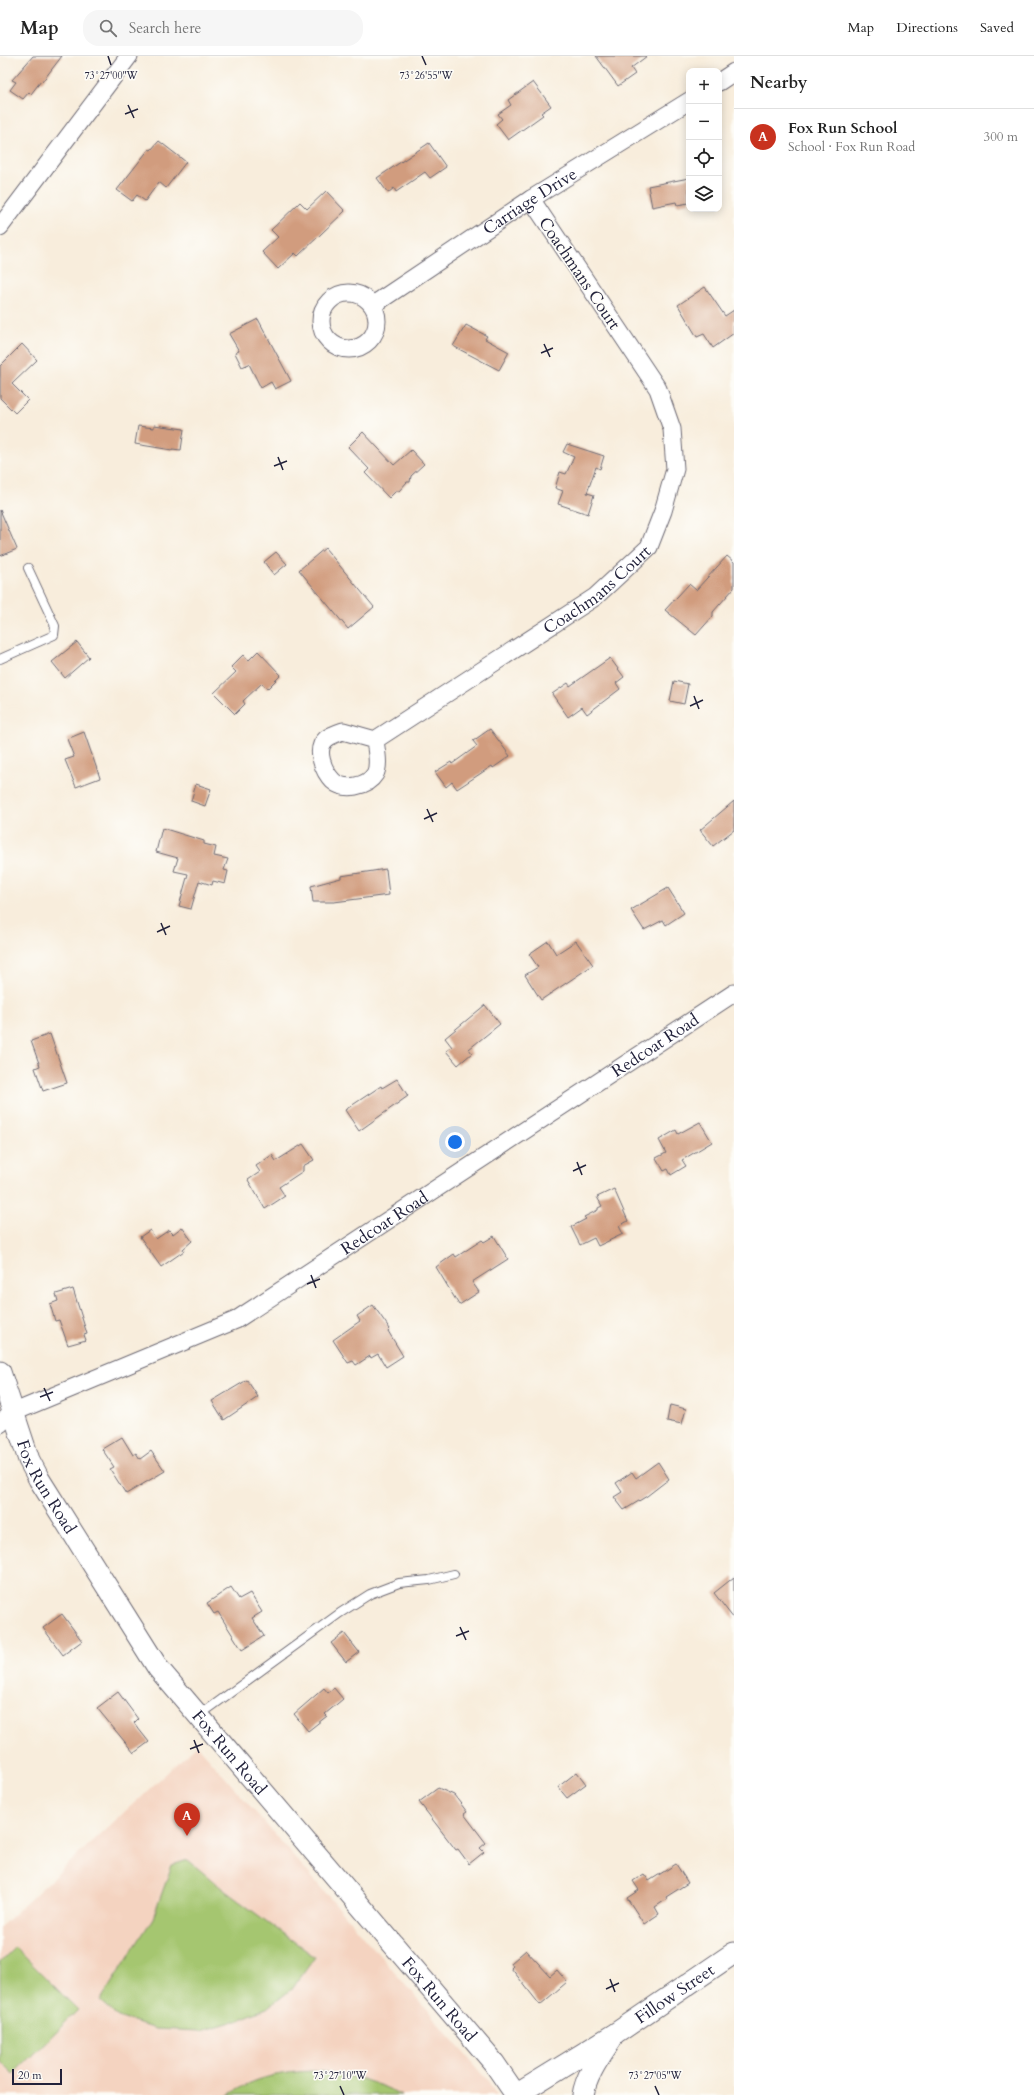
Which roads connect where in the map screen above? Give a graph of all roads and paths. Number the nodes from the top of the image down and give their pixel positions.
1 (129, 56) edge
2 (734, 72) edge
3 (722, 80) edge
4 (686, 102) edge
5 (531, 199) junction
6 (0, 227) edge
7 (373, 305) dead end
8 (28, 568) dead end
9 (0, 659) edge
10 (376, 740) dead end
11 (734, 993) edge
12 (0, 1372) edge
13 (6, 1418) edge
14 (454, 1574) dead end
15 (199, 1716) junction
16 (734, 1953) edge
17 (615, 2034) junction
18 (516, 2095) edge
19 (583, 2095) edge

1 - 6 street
2 - 3 street
4 - 5 street, Carriage Drive
5 - 7 street, Carriage Drive
5 - 10 street, Coachmans Court
8 - 9 lane
11 - 13 street, Redcoat Road
12 - 13 street, Fox Run Road
13 - 15 street, Fox Run Road
14 - 15 lane
15 - 18 street, Fox Run Road
16 - 17 street, Fillow Street
17 - 18 street, Fillow Street
17 - 19 street, Fillow Street

